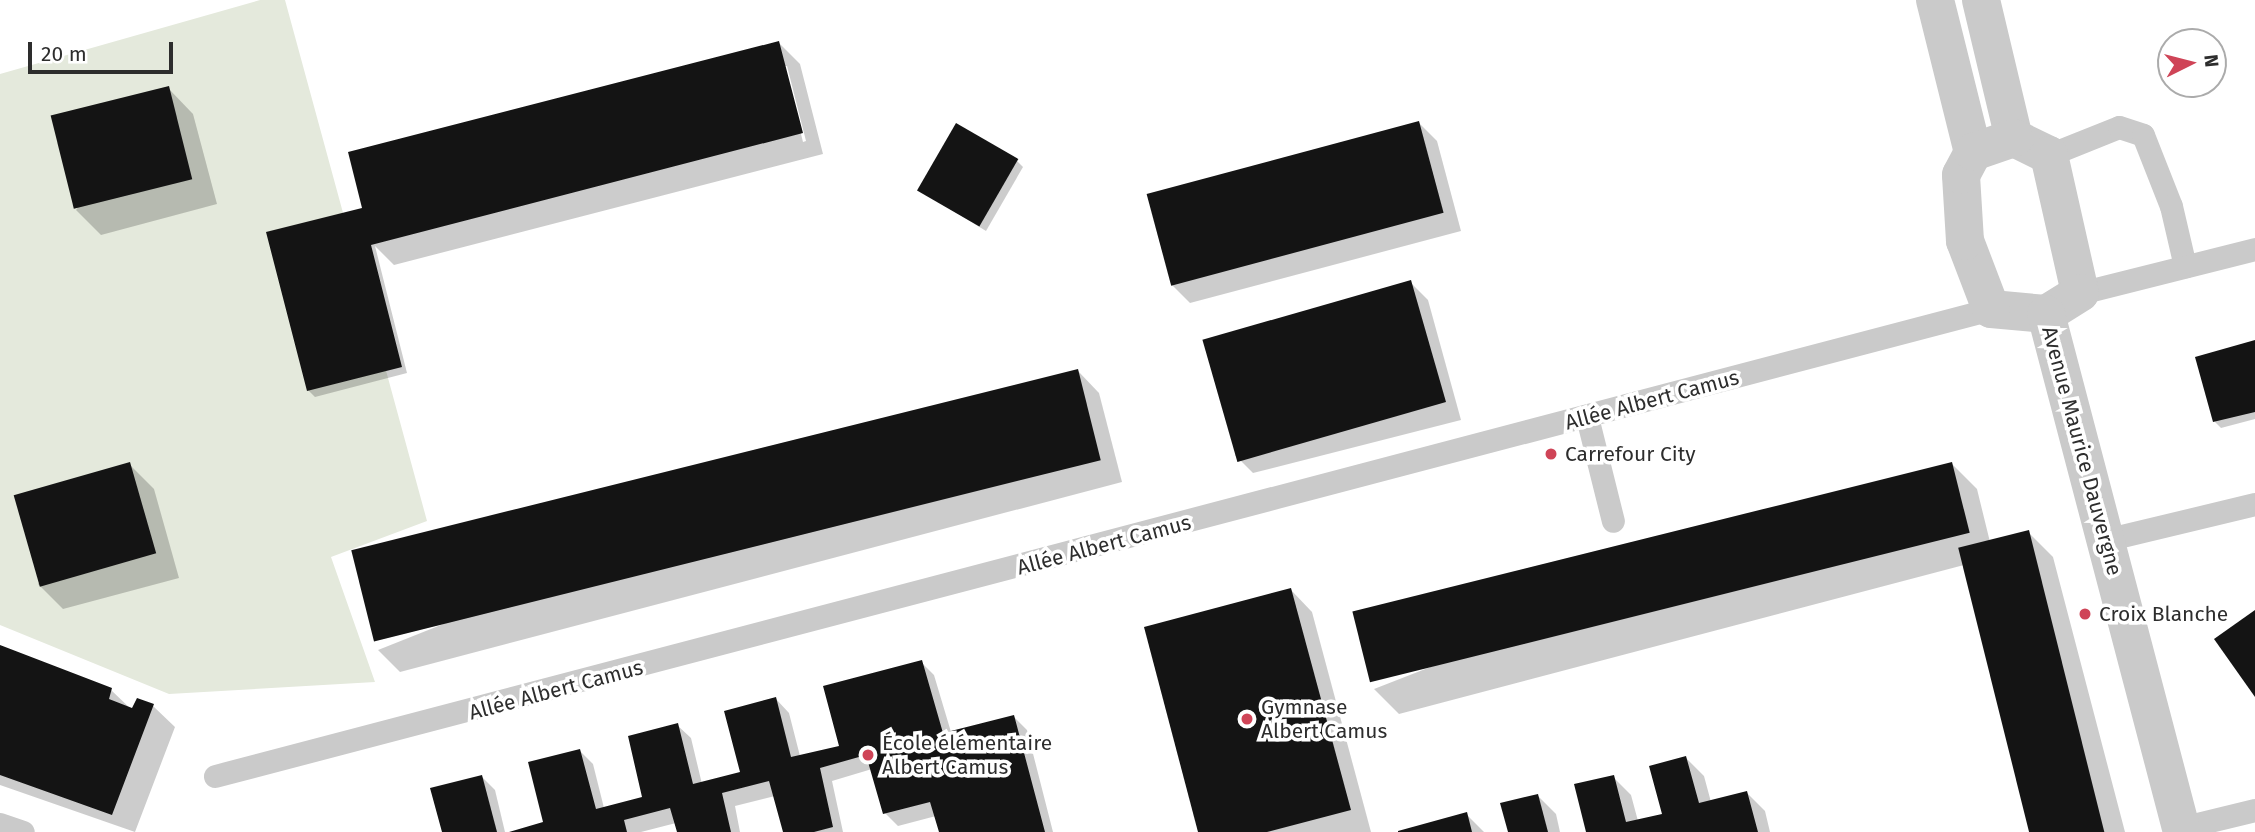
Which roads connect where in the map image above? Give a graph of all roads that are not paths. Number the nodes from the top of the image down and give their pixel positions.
1 (1935, 0) edge
2 (1981, 0) edge
3 (2014, 138) junction
4 (1973, 152) junction
5 (2049, 155) junction
6 (2255, 248) edge
7 (2185, 266) junction
8 (2080, 293) junction
9 (1991, 309) junction
10 (2046, 314) junction
11 (1587, 417) junction
12 (2255, 504) edge
13 (1613, 522) dead end
14 (2105, 540) junction
15 (215, 776) dead end
16 (2255, 810) edge
17 (0, 824) edge
18 (2182, 830) edge
19 (23, 832) edge

1 - 4 street
2 - 3 street
3 - 4 street
3 - 5 street
4 - 9 street
5 - 7 lane
5 - 8 street
6 - 7 lane
7 - 8 lane
8 - 10 street
9 - 10 street
9 - 11 lane, Allée Albert Camus
10 - 14 street, Avenue Maurice Dauvergne
11 - 13 lane
11 - 15 lane, Allée Albert Camus
12 - 14 lane
14 - 18 street, Avenue Maurice Dauvergne
16 - 18 lane
17 - 19 lane

